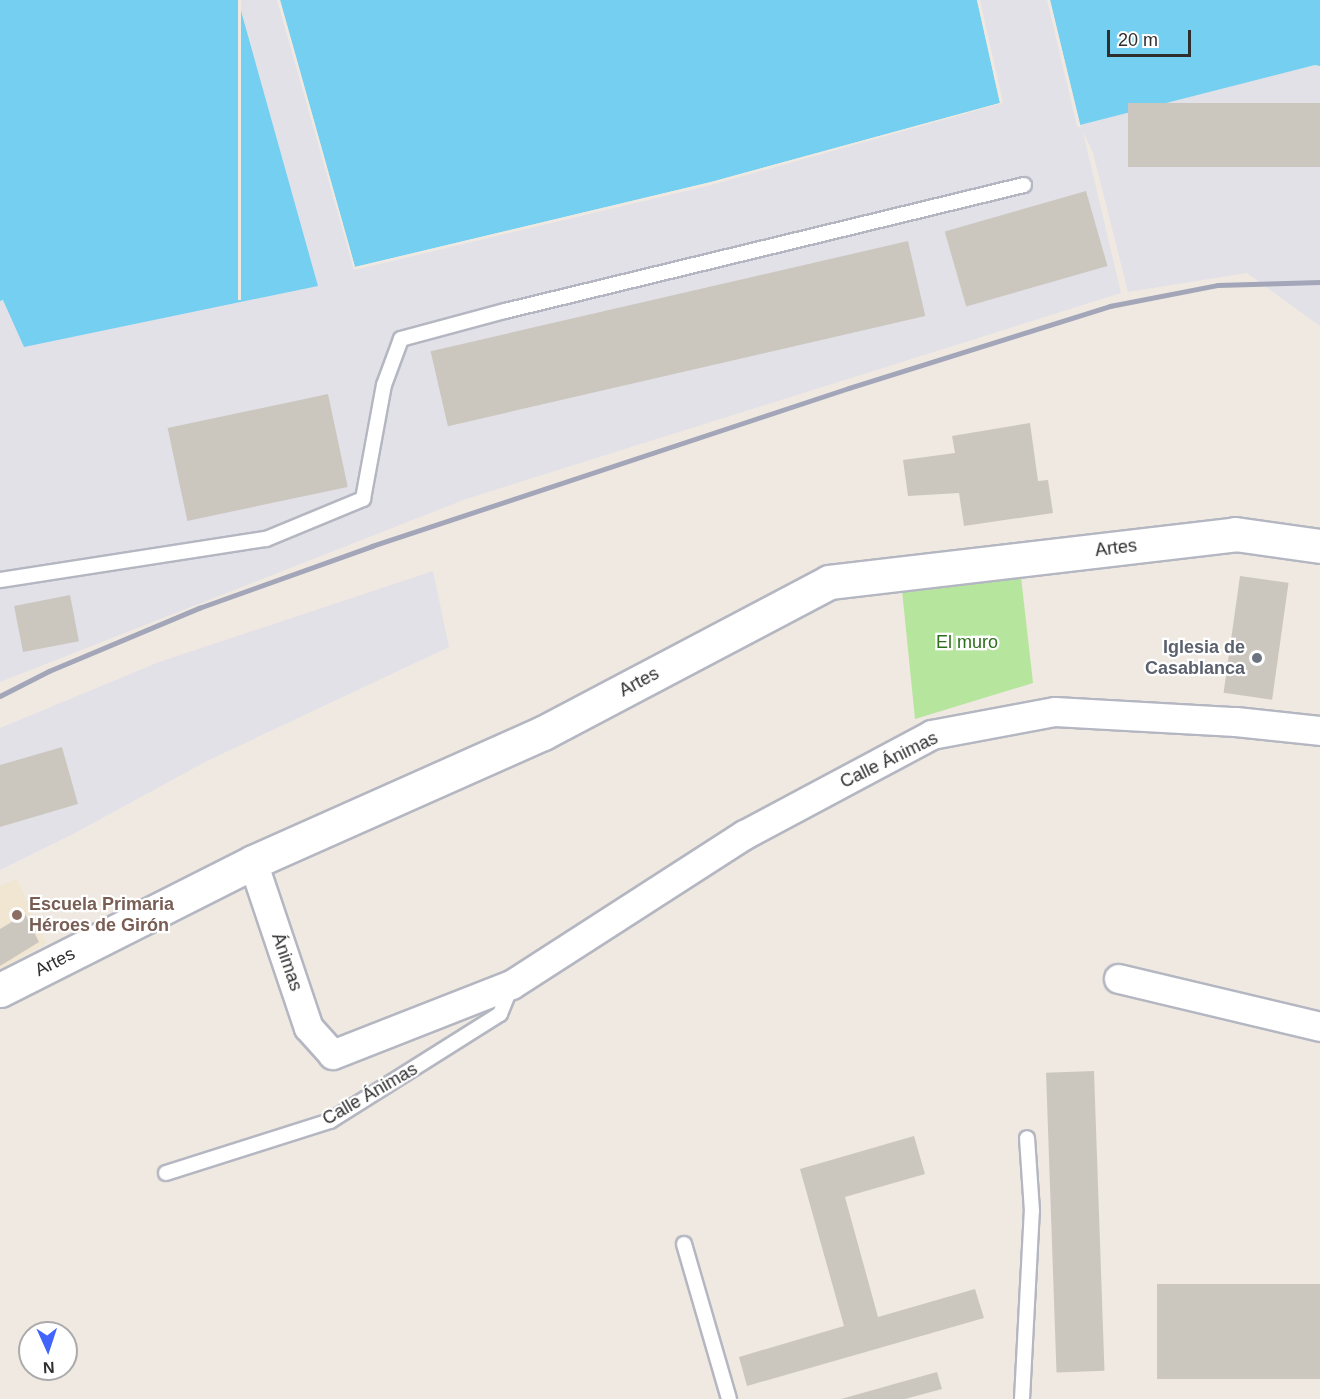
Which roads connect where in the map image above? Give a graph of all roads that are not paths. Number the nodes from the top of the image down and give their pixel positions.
1 (1024, 185) dead end
2 (1320, 546) edge
3 (0, 580) edge
4 (1320, 731) edge
5 (253, 862) junction
6 (1119, 979) dead end
7 (512, 985) junction
8 (0, 990) edge
9 (1320, 1027) edge
10 (333, 1055) joint
11 (1027, 1138) dead end
12 (166, 1173) dead end
13 (684, 1244) dead end
14 (729, 1399) edge
15 (1022, 1399) edge

1 - 3 lane
2 - 5 main road, Artes
4 - 7 street, Calle Ánimas
5 - 8 main road, Artes
5 - 10 street, Ánimas
6 - 9 street
7 - 10 street, Calle Ánimas
7 - 12 lane, Calle Ánimas
11 - 15 lane
13 - 14 lane

